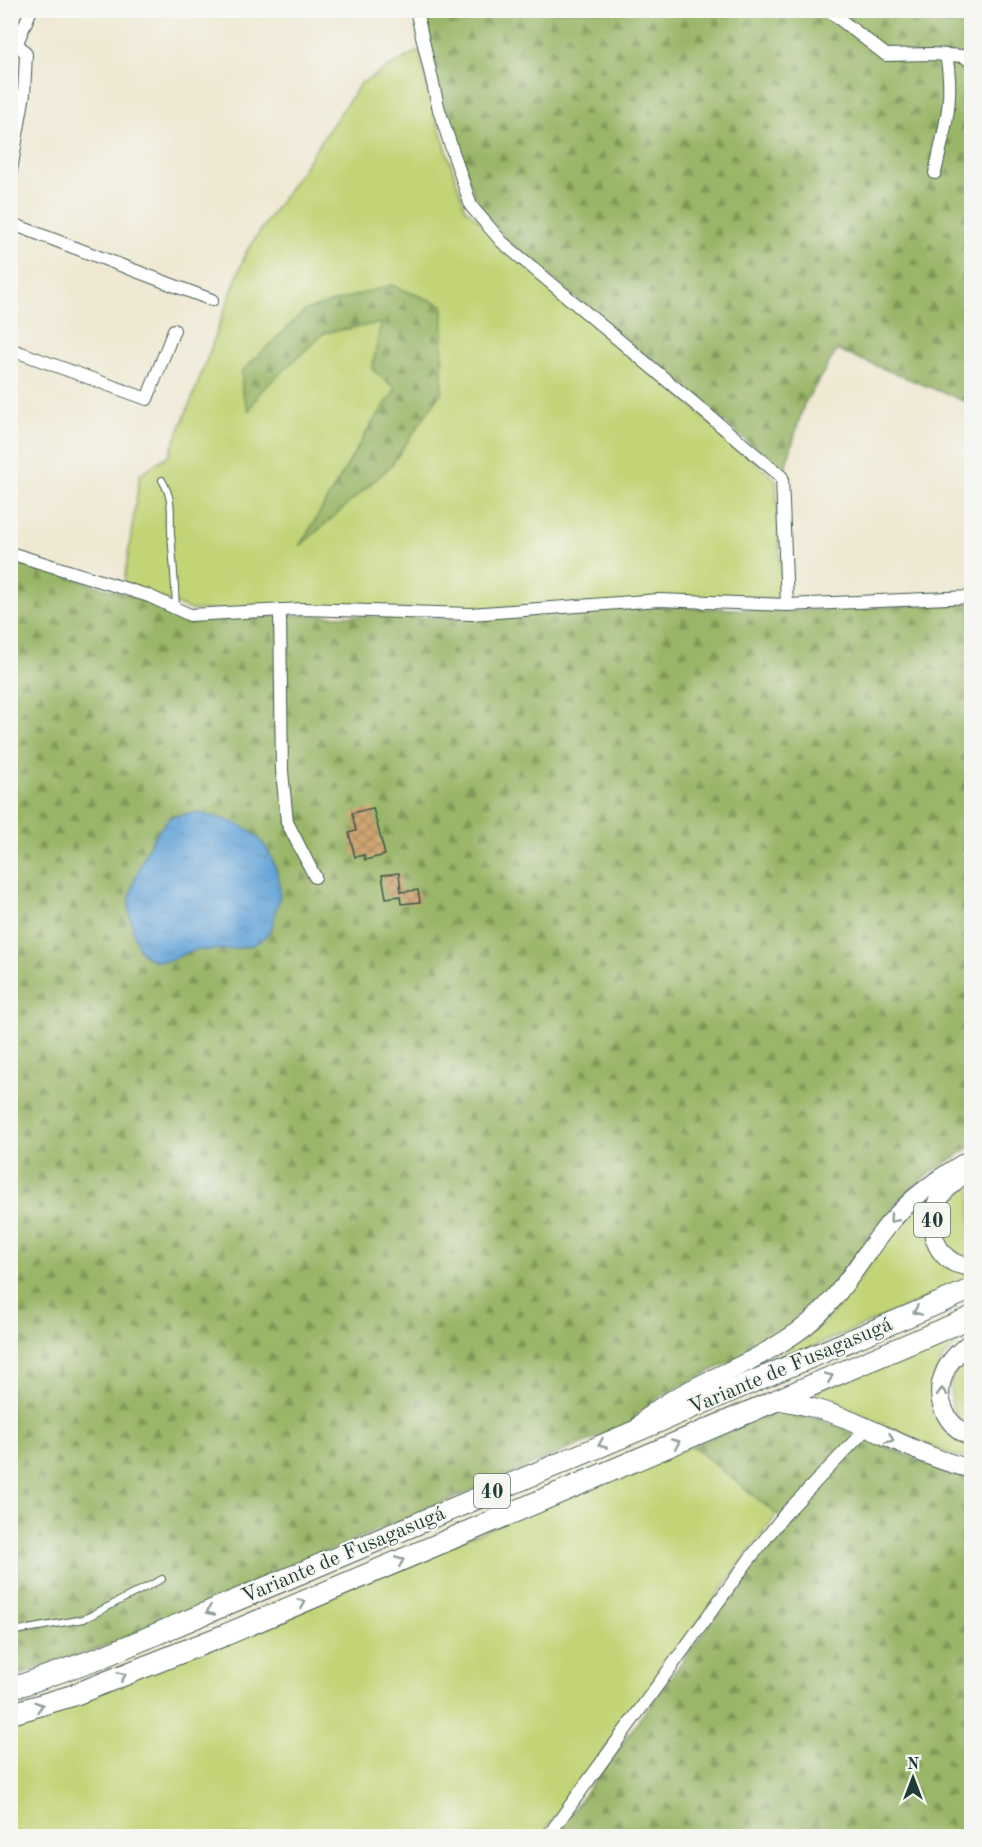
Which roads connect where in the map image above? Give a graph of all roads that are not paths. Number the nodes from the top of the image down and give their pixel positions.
1 (31, 10) edge
2 (416, 10) edge
3 (828, 10) edge
4 (10, 52) edge
5 (26, 54) junction
6 (946, 55) junction
7 (972, 63) edge
8 (934, 173) dead end
9 (10, 176) edge
10 (10, 223) edge
11 (212, 300) dead end
12 (174, 330) dead end
13 (10, 349) edge
14 (162, 480) dead end
15 (10, 553) edge
16 (972, 597) edge
17 (787, 605) junction
18 (176, 609) junction
19 (280, 610) junction
20 (315, 877) dead end
21 (972, 1158) edge
22 (972, 1168) edge
23 (972, 1267) edge
24 (972, 1288) edge
25 (972, 1317) edge
26 (972, 1341) edge
27 (776, 1400) junction
28 (867, 1428) junction
29 (638, 1430) junction
30 (972, 1437) edge
31 (972, 1469) edge
32 (162, 1579) dead end
33 (10, 1632) edge
34 (10, 1687) edge
35 (10, 1714) edge
36 (548, 1836) edge

1 - 5 street
2 - 17 street
3 - 6 street
4 - 5 street
5 - 9 street
6 - 7 street
6 - 8 street
10 - 11 street
12 - 13 street
14 - 18 lane
15 - 18 street
16 - 17 street
17 - 19 street
18 - 19 street
19 - 20 street
21 -> 29 main road, 40
22 - 23 main road, 40
24 -> 29 highway, Variante de Fusagasugá / 40
27 -> 25 highway, 40
30 -> 26 main road
27 - 28 main road
35 -> 27 highway, Variante de Fusagasugá / 40
28 -> 31 main road
28 - 36 street
29 -> 34 highway, Variante de Fusagasugá / 40
32 - 33 lane

